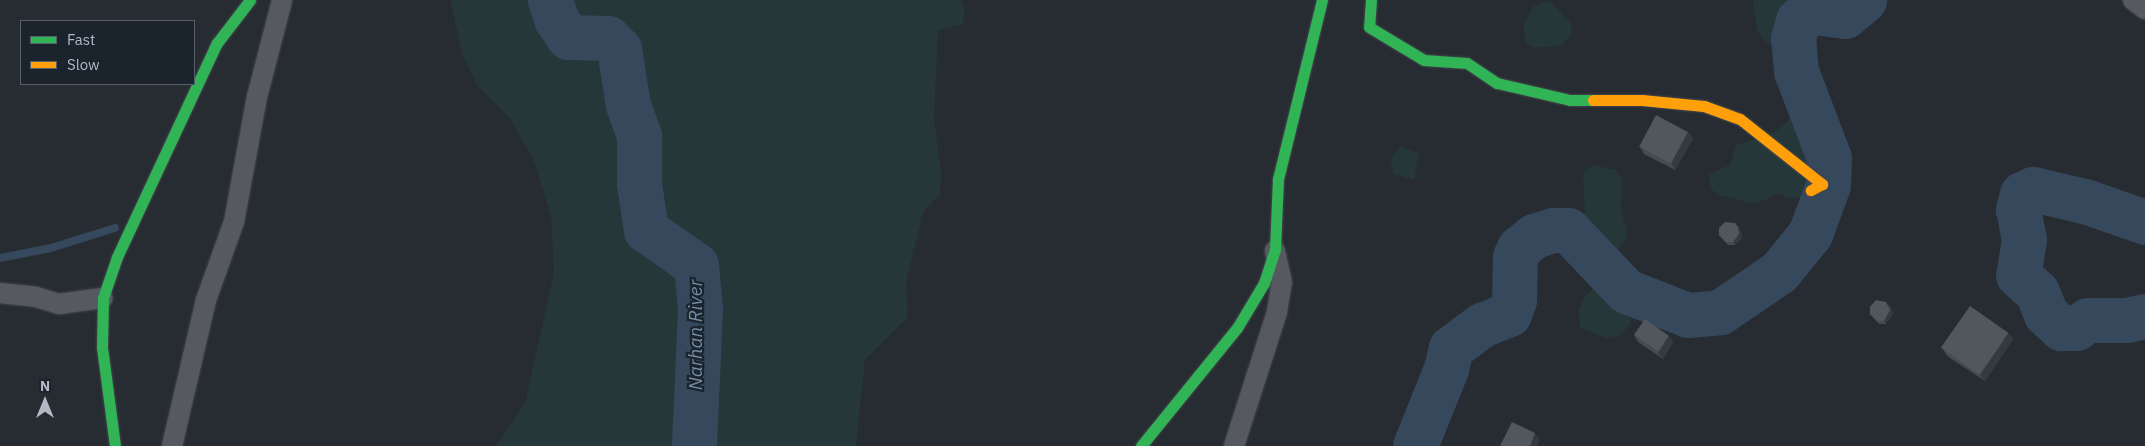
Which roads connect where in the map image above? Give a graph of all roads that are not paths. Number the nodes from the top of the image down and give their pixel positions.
1 (250, 0) edge
2 (282, 0) edge
3 (1322, 0) edge
4 (1371, 0) edge
5 (2133, 0) edge
6 (2145, 9) edge
7 (1812, 190) dead end
8 (1275, 250) junction
9 (0, 293) edge
10 (103, 298) junction
11 (115, 446) edge
12 (172, 446) edge
13 (1141, 446) edge
14 (1234, 446) edge

1 - 10 street
2 - 12 street
3 - 8 street
4 - 7 street
5 - 6 street
8 - 13 street
8 - 14 street
9 - 10 street
10 - 11 street

